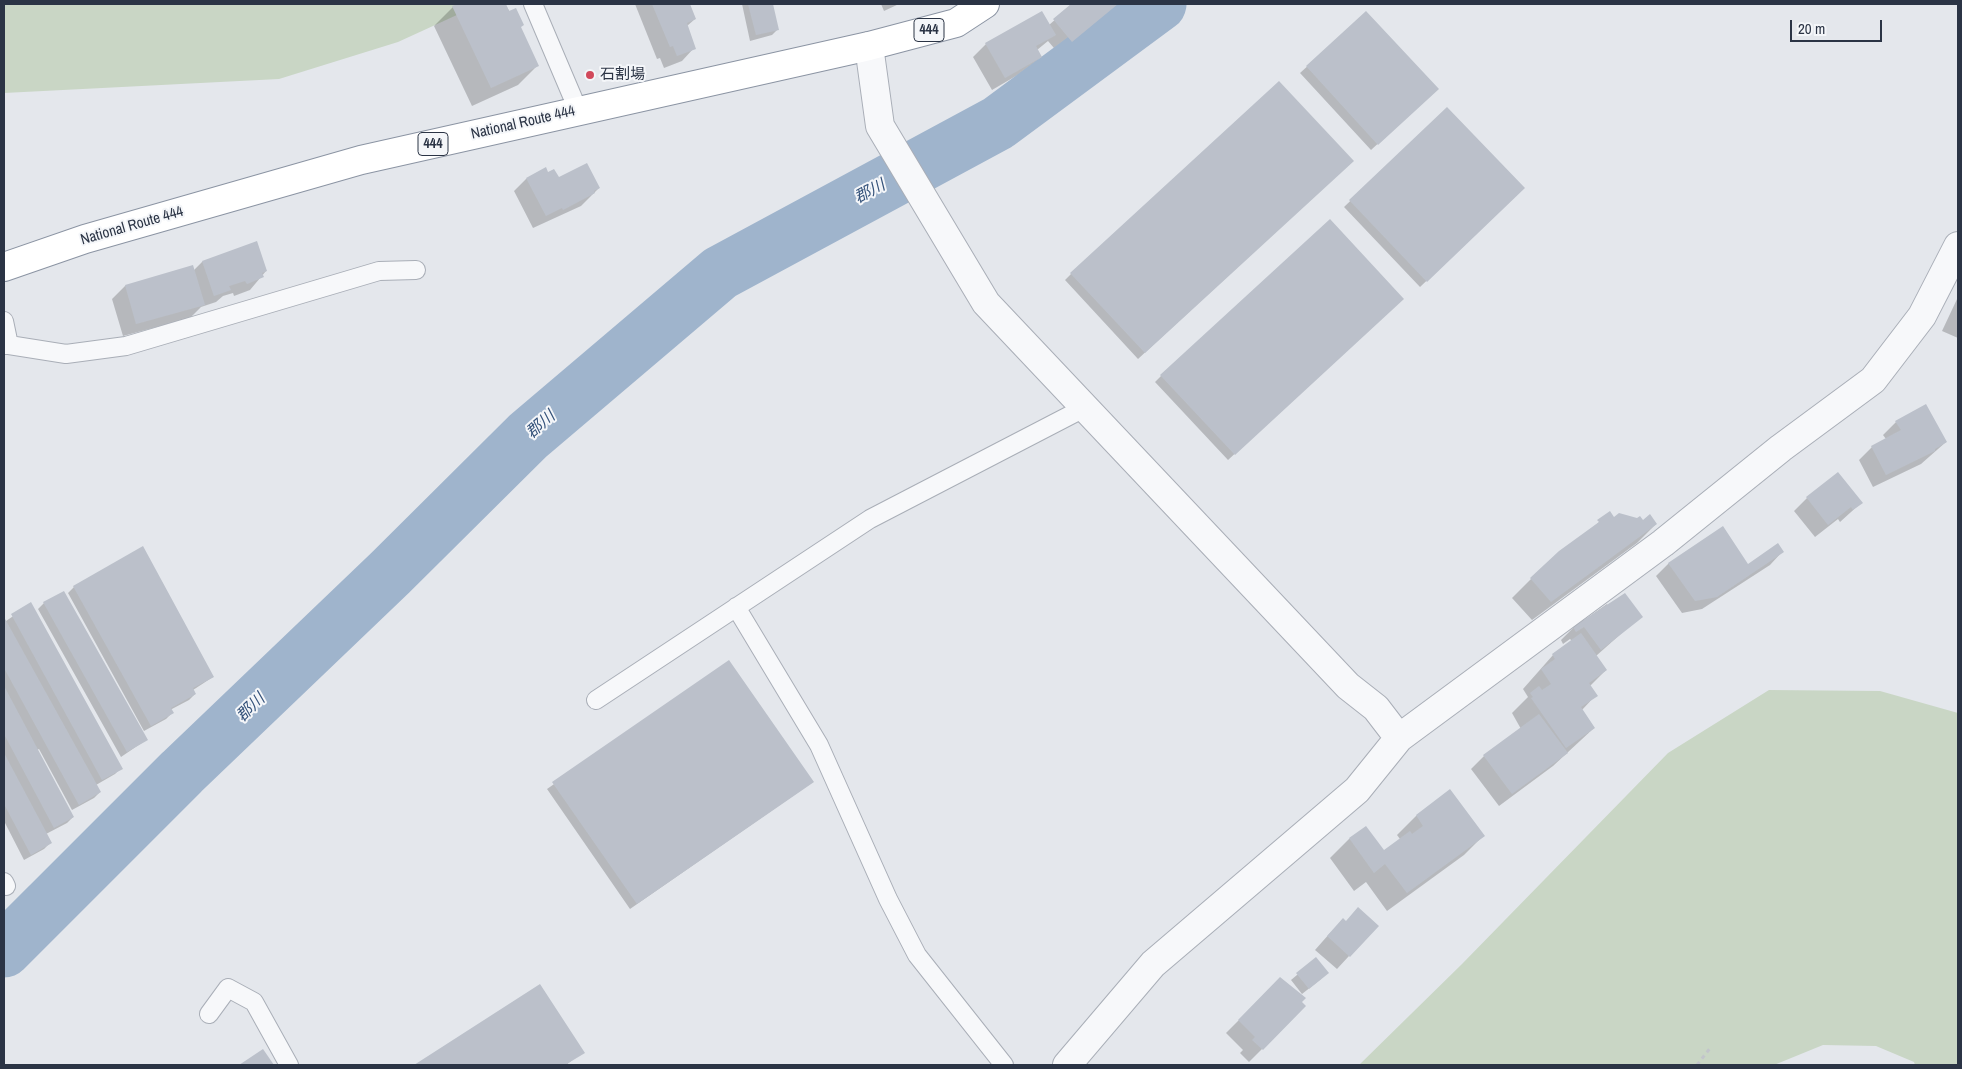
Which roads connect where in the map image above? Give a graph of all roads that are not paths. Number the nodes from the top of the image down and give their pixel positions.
1 (533, 4) edge
2 (986, 4) edge
3 (869, 46) junction
4 (578, 110) junction
5 (1958, 246) edge
6 (4, 266) edge
7 (416, 270) dead end
8 (4, 321) edge
9 (6, 345) edge
10 (1086, 407) junction
11 (736, 607) junction
12 (596, 700) dead end
13 (1399, 738) junction
14 (209, 1014) dead end
15 (289, 1065) edge
16 (1004, 1065) edge
17 (1067, 1065) edge

1 - 4 lane
2 - 3 highway, National Route 444 / 444
3 - 4 highway, National Route 444 / 444
3 - 10 street
4 - 6 highway, National Route 444 / 444
5 - 13 street
7 - 9 lane
8 - 9 lane
10 - 11 lane
10 - 13 street
11 - 12 lane
11 - 16 lane
13 - 17 street
14 - 15 lane

